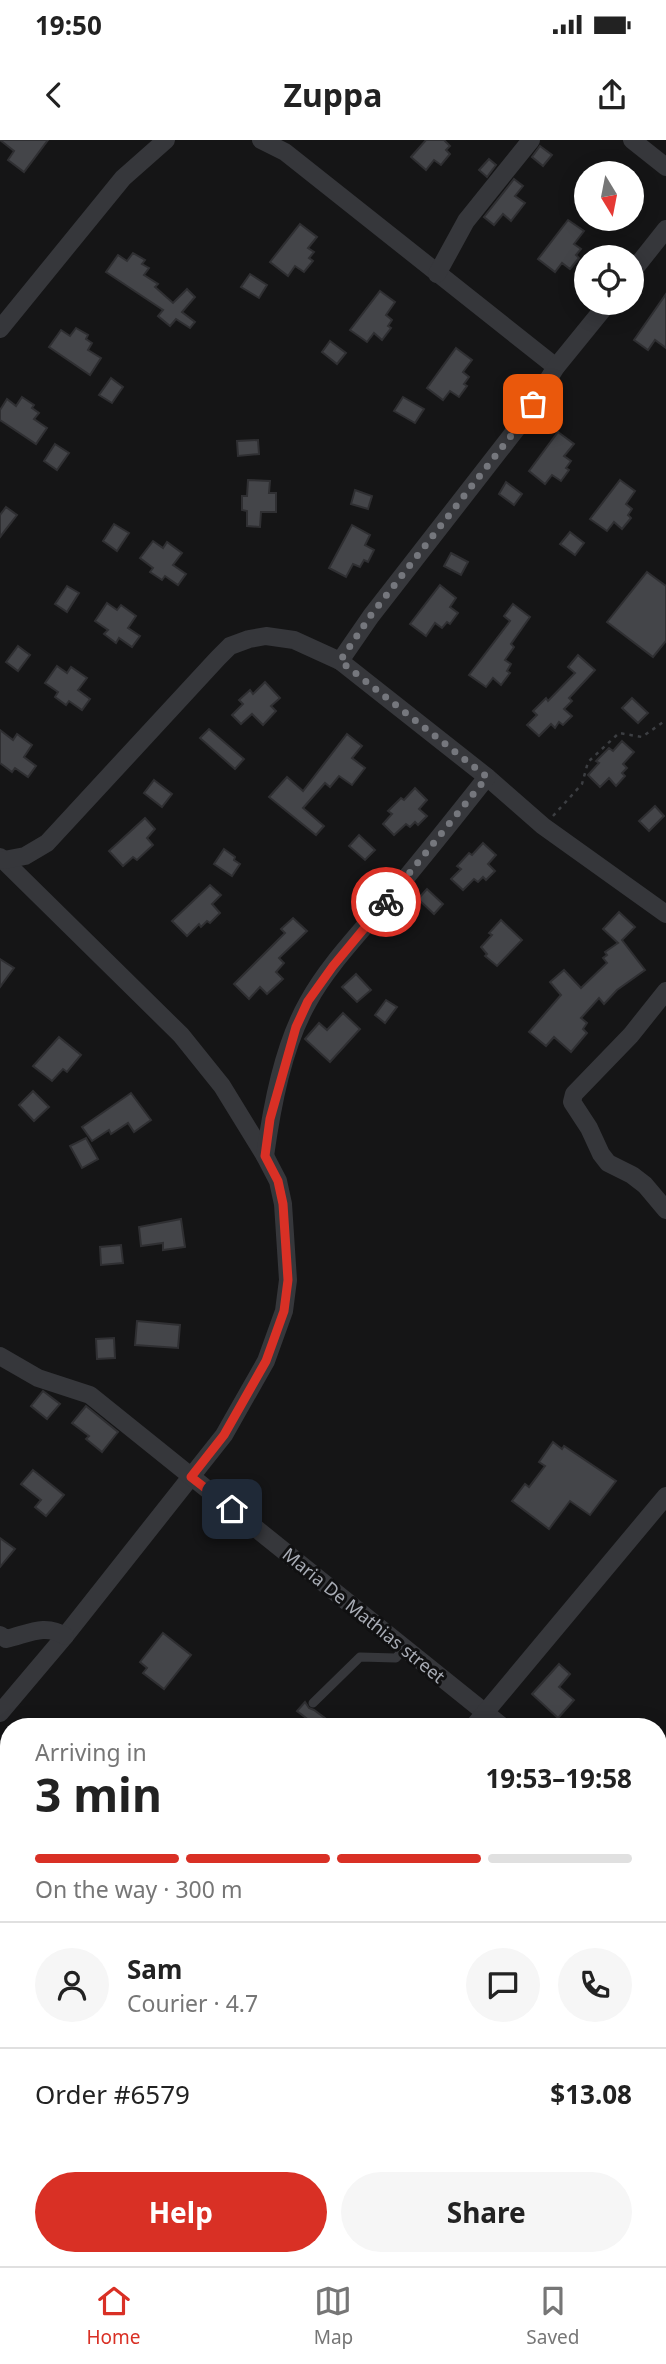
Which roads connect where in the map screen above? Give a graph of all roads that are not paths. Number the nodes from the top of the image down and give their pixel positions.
1 (166, 140) edge
2 (261, 140) edge
3 (531, 140) edge
4 (632, 140) edge
5 (666, 167) edge
6 (666, 229) edge
7 (644, 257) edge
8 (437, 274) junction
9 (598, 315) edge
10 (0, 329) edge
11 (556, 368) junction
12 (340, 661) junction
13 (487, 777) junction
14 (2, 858) edge
15 (666, 914) edge
16 (666, 991) edge
17 (265, 1156) junction
18 (666, 1210) edge
19 (0, 1356) edge
20 (191, 1477) junction
21 (666, 1496) edge
22 (0, 1635) edge
23 (65, 1636) junction
24 (405, 1647) junction
25 (313, 1703) dead end
26 (0, 1713) edge
27 (485, 1713) junction
28 (481, 1718) edge
29 (491, 1718) edge

1 - 10 street
2 - 8 street
3 - 8 street
4 - 5 street
6 - 7 street
8 - 11 street
9 - 11 street
11 - 12 street
12 - 13 street
12 - 14 street
13 - 15 street
13 - 17 street
14 - 17 street
16 - 18 street
17 - 20 street
19 - 20 street, Maria De Mathias street
20 - 23 street
20 - 24 street, Maria De Mathias street
21 - 27 street
22 - 23 street
23 - 26 street
24 - 25 lane
24 - 27 street, Maria De Mathias street
27 - 28 street
27 - 29 street, Maria De Mathias street

